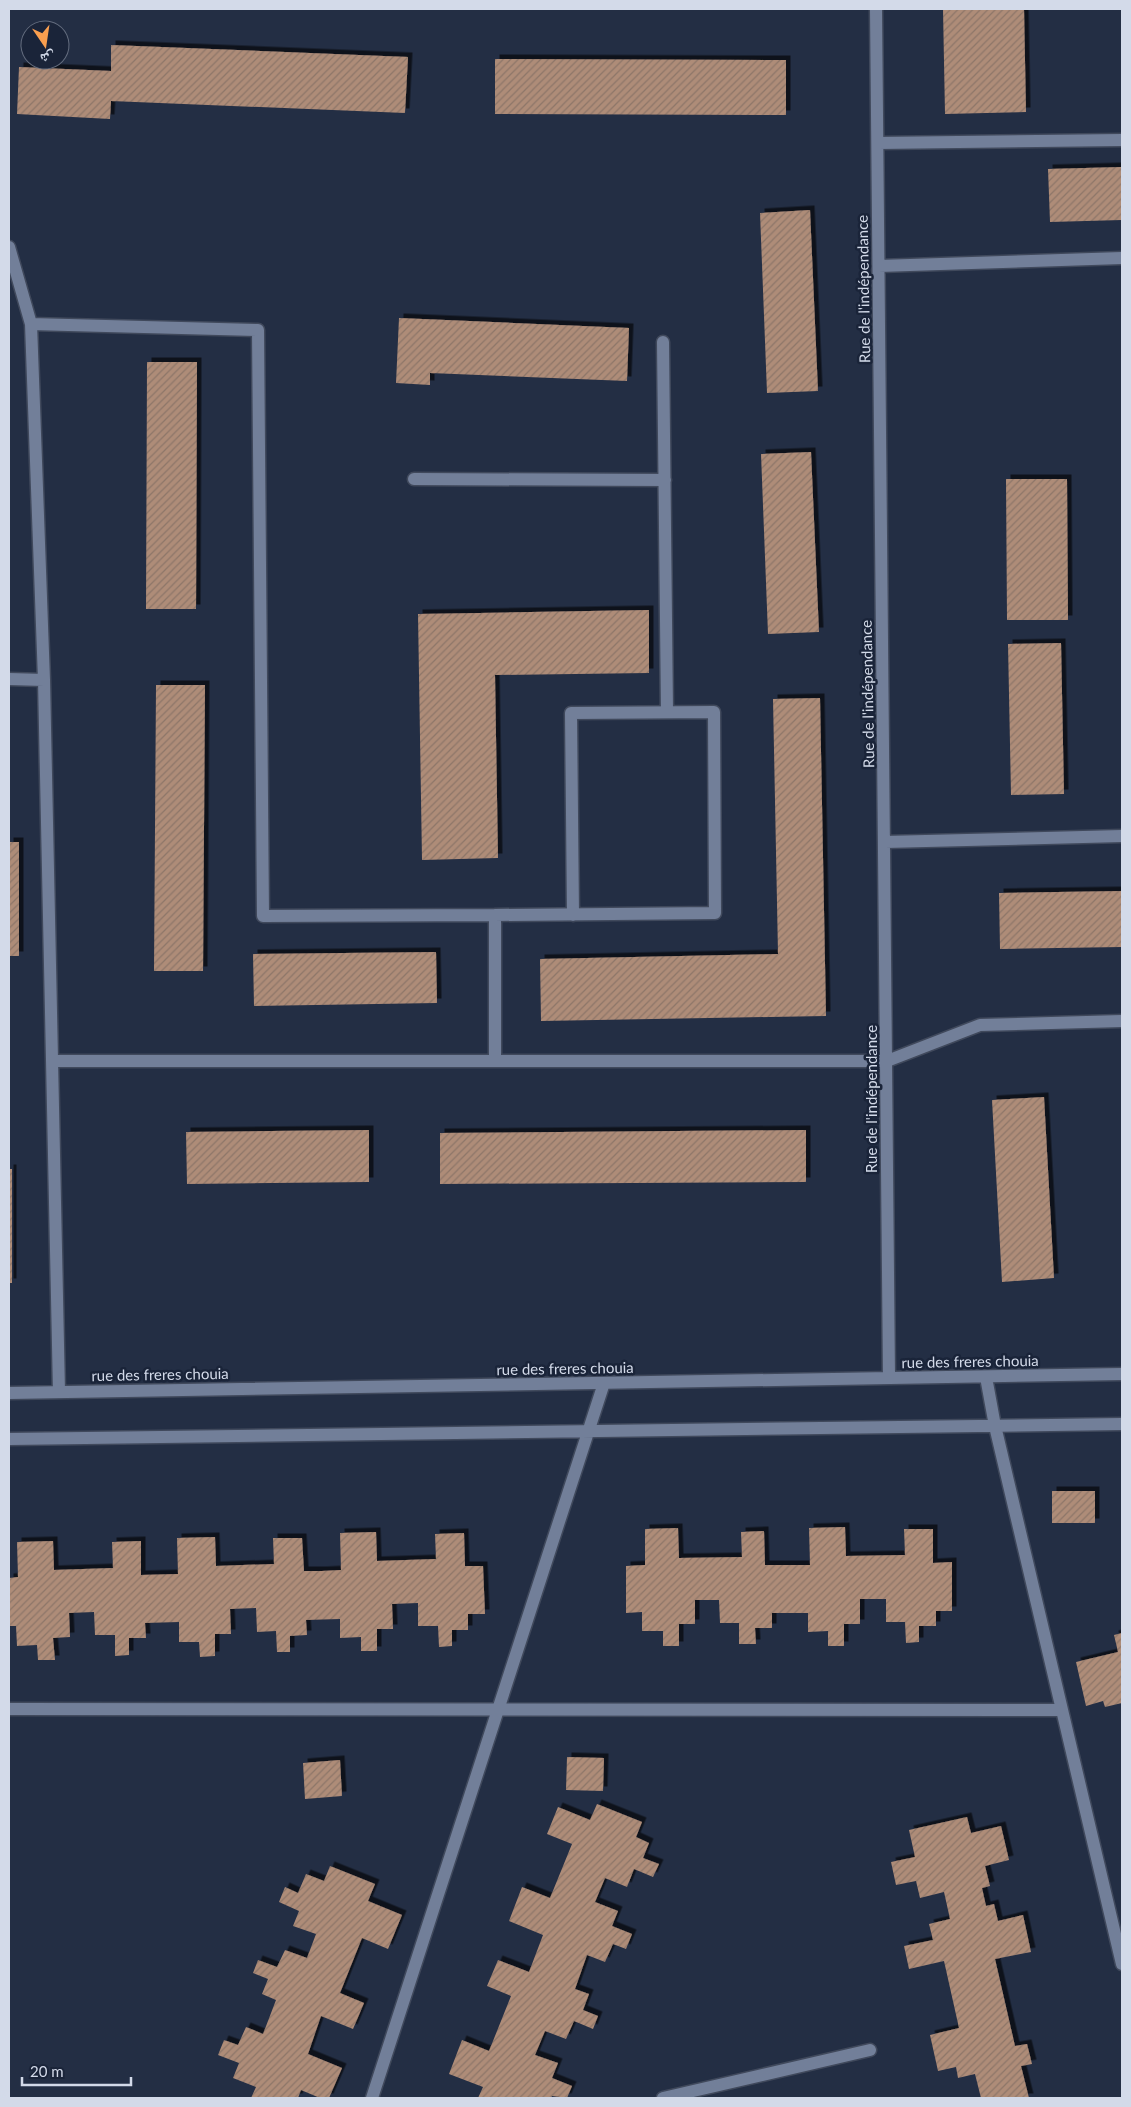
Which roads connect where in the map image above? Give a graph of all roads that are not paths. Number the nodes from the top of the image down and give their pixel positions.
1 (876, 9) edge
2 (1122, 140) edge
3 (878, 143) junction
4 (9, 247) edge
5 (1122, 258) edge
6 (879, 266) junction
7 (31, 324) junction
8 (664, 342) dead end
9 (414, 479) dead end
10 (665, 480) junction
11 (9, 679) edge
12 (44, 680) junction
13 (667, 712) junction
14 (1122, 836) edge
15 (885, 842) junction
16 (495, 915) junction
17 (573, 915) junction
18 (1122, 1021) edge
19 (495, 1061) junction
20 (887, 1061) junction
21 (52, 1062) junction
22 (1122, 1374) edge
23 (986, 1377) junction
24 (889, 1378) junction
25 (604, 1383) junction
26 (60, 1392) junction
27 (9, 1393) edge
28 (1122, 1424) edge
29 (995, 1426) junction
30 (590, 1431) junction
31 (9, 1439) edge
32 (500, 1708) junction
33 (9, 1709) edge
34 (1062, 1710) junction
35 (1122, 1964) edge
36 (870, 2050) dead end
37 (372, 2098) edge
38 (663, 2098) edge

1 - 3 street, Rue de l'indépendance
2 - 3 street
3 - 6 street, Rue de l'indépendance
4 - 7 street
5 - 6 street
6 - 15 street, Rue de l'indépendance
7 - 12 street
7 - 16 street
8 - 10 street
9 - 10 street
10 - 13 street
11 - 12 street
12 - 21 street
13 - 17 street
13 - 17 street
14 - 15 street
15 - 20 street, Rue de l'indépendance
16 - 17 street
16 - 19 street
18 - 20 street
19 - 20 street
19 - 21 street
20 - 24 street, Rue de l'indépendance
21 - 26 street
22 - 23 street, rue des freres chouia
23 - 24 street, rue des freres chouia
23 - 29 street
24 - 25 street, rue des freres chouia
25 - 26 street, rue des freres chouia
25 - 30 street
26 - 27 street, rue des freres chouia
28 - 29 street
29 - 30 street
29 - 34 street
30 - 31 street
30 - 32 street
32 - 33 street
32 - 34 street
32 - 37 street
34 - 35 street
36 - 38 street

